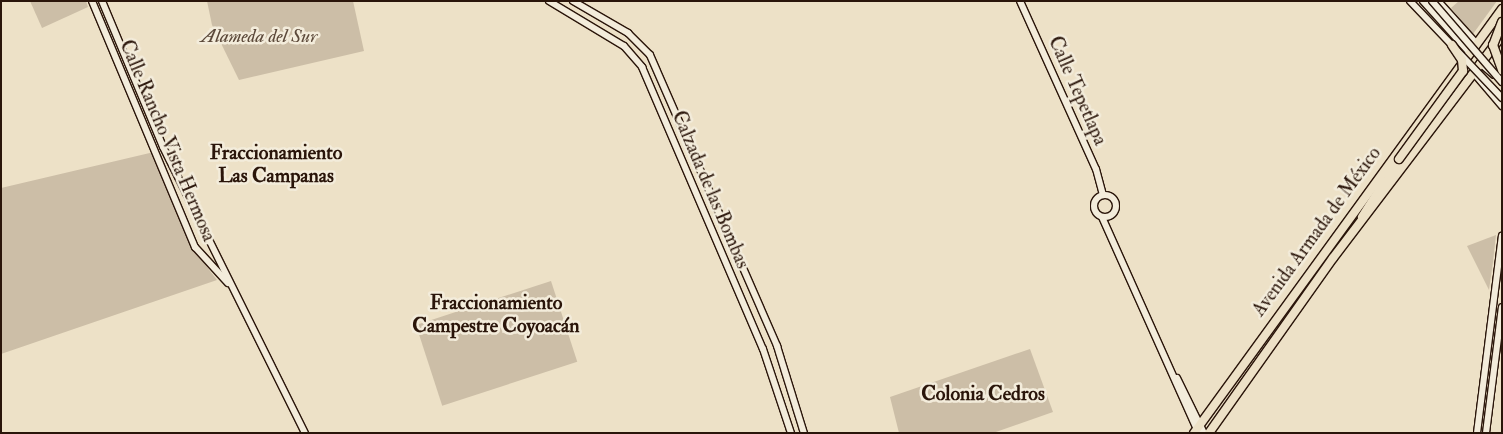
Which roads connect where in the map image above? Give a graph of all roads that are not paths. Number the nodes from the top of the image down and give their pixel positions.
1 (92, 1) edge
2 (102, 1) edge
3 (549, 1) edge
4 (573, 1) edge
5 (1020, 1) edge
6 (1410, 1) edge
7 (1423, 1) edge
8 (1432, 1) edge
9 (1438, 1) edge
10 (1502, 9) edge
11 (1502, 22) edge
12 (1502, 35) edge
13 (1476, 43) junction
14 (1452, 45) junction
15 (1469, 52) junction
16 (1480, 63) junction
17 (1502, 70) edge
18 (1473, 72) junction
19 (1502, 80) edge
20 (1502, 96) edge
21 (1502, 102) edge
22 (1502, 106) edge
23 (1103, 195) junction
24 (1111, 215) junction
25 (1102, 217) junction
26 (1361, 221) junction
27 (1109, 230) junction
28 (1502, 236) edge
29 (228, 284) junction
30 (1502, 307) edge
31 (1197, 429) edge
32 (305, 433) edge
33 (791, 433) edge
34 (804, 433) edge
35 (1204, 433) edge
36 (1209, 433) edge
37 (1477, 433) edge
38 (1486, 433) edge

1 - 29 street, Calle Rancho Vista Hermosa
2 - 29 street, Calle Rancho Vista Hermosa
3 - 33 street, Calzada de las Bombas
4 - 34 street, Calzada de las Bombas
5 - 23 street, Calle Tepetlapa
6 - 14 street, bridge
7 - 15 street
8 - 19 street, bridge
9 - 13 street
10 - 13 main road, Avenida Armada de México
11 - 17 main road, bridge
12 - 16 main road, Avenida Armada de México
13 - 15 main road, Avenida Armada de México
14 - 20 street, bridge
14 - 26 main road, bridge
15 - 31 main road, Avenida Armada de México
16 - 18 main road, Avenida Armada de México
16 - 19 street
18 - 22 street
18 - 26 main road, Avenida Armada de México
20 - 21 street
23 - 24 street
23 - 25 street
24 - 25 street
24 - 27 street
25 - 27 street
26 - 36 main road, Avenida Armada de México
27 - 31 street
28 - 37 street
29 - 32 street, Calle Rancho Vista Hermosa
30 - 38 street
31 - 35 street

